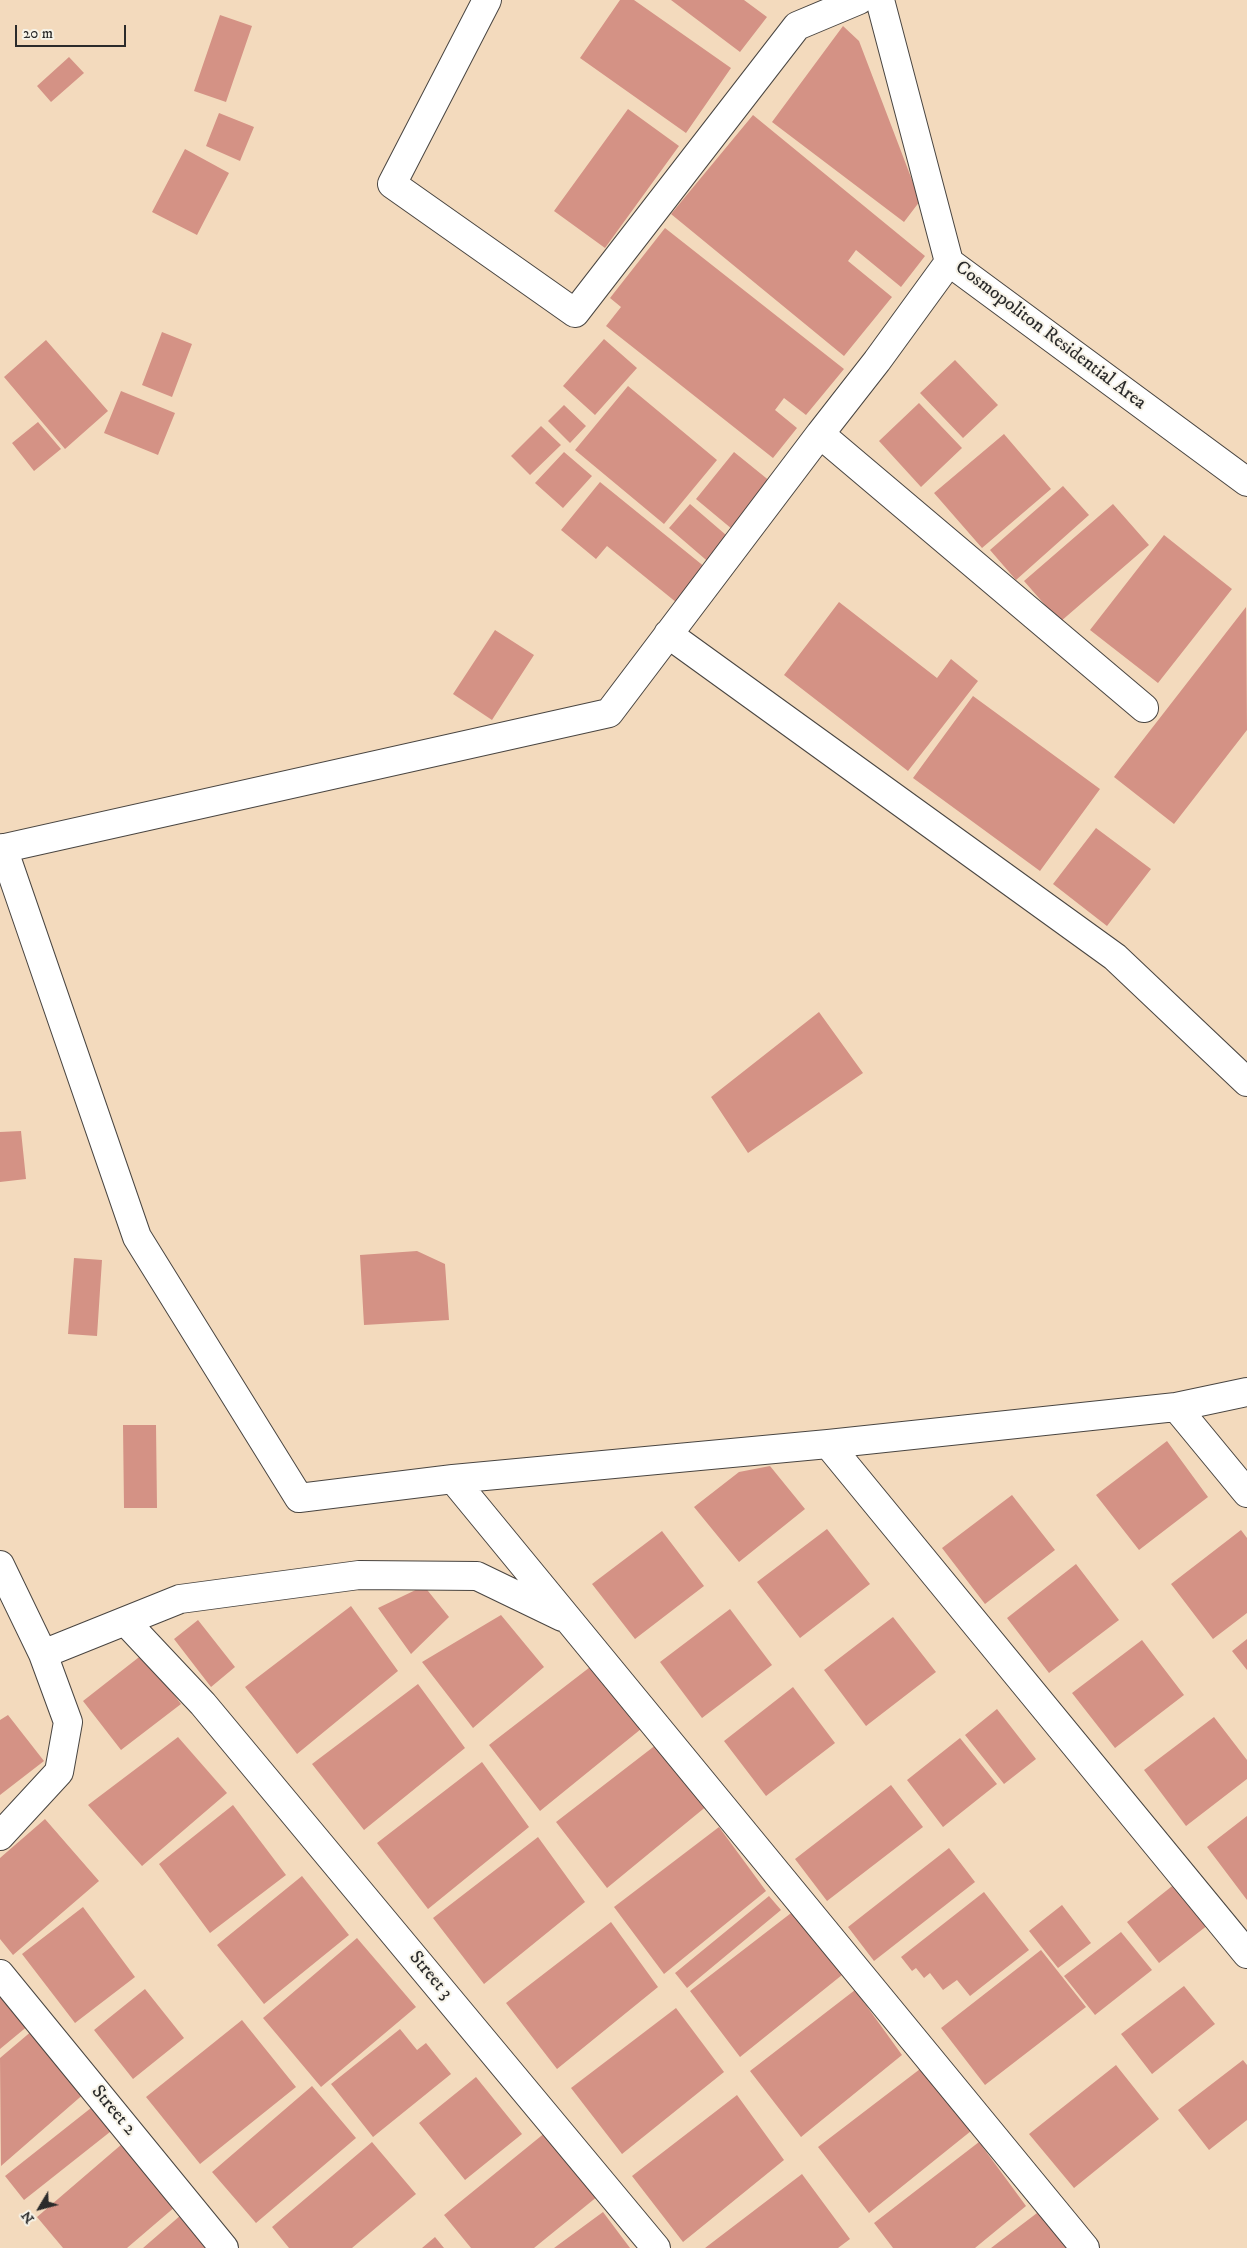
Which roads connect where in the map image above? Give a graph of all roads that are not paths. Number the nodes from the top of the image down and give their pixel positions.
1 (487, 0) edge
2 (859, 0) edge
3 (880, 0) edge
4 (949, 262) junction
5 (820, 434) junction
6 (1247, 482) edge
7 (668, 634) junction
8 (1144, 708) dead end
9 (2, 849) edge
10 (1247, 1082) edge
11 (1247, 1392) edge
12 (1176, 1408) junction
13 (828, 1444) junction
14 (453, 1479) junction
15 (1247, 1493) edge
16 (0, 1565) edge
17 (125, 1621) junction
18 (570, 1621) junction
19 (44, 1654) junction
20 (1, 1833) edge
21 (1247, 1954) edge
22 (0, 1974) edge
23 (224, 2248) edge
24 (656, 2248) edge
25 (1085, 2248) edge

1 - 2 street
3 - 4 street, Cosmopoliton Residential Area
4 - 5 street
4 - 6 street, Cosmopoliton Residential Area
5 - 7 street
5 - 8 street
7 - 9 street
7 - 10 street
9 - 14 street
11 - 12 street
12 - 13 street
12 - 15 street
13 - 14 street
13 - 21 street
14 - 18 street
16 - 19 street
17 - 18 street
17 - 19 street
17 - 24 street, Street 3
18 - 25 street
19 - 20 street
22 - 23 street, Street 2

